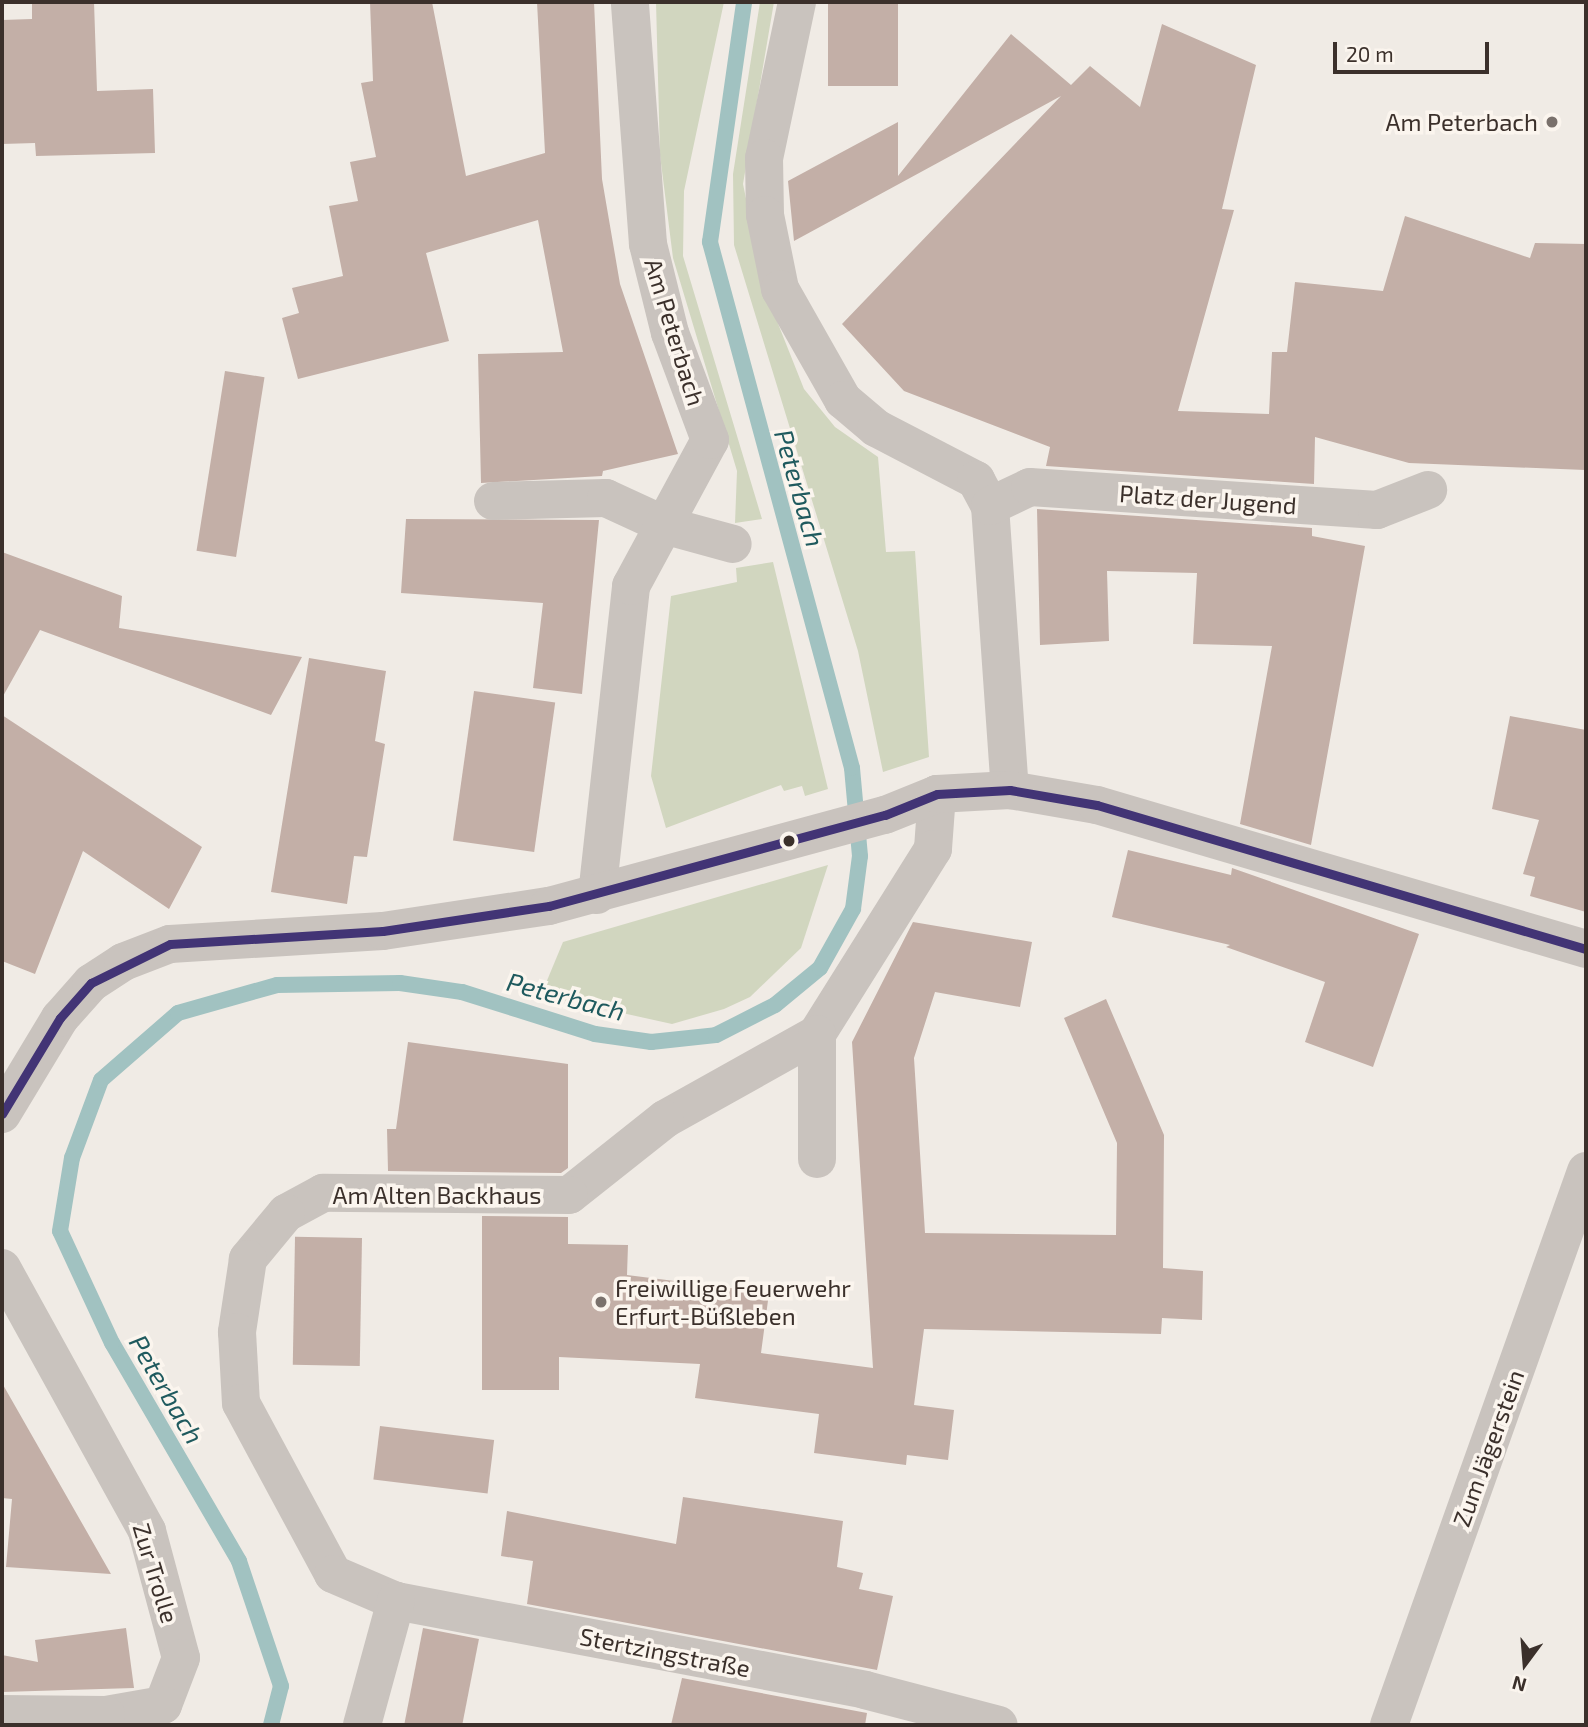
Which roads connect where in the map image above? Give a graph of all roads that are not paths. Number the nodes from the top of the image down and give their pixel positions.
1 (630, 2) edge
2 (797, 2) edge
3 (1428, 490) dead end
4 (493, 501) dead end
5 (990, 506) junction
6 (667, 526) junction
7 (733, 544) dead end
8 (1010, 790) junction
9 (937, 794) junction
10 (597, 895) junction
11 (1586, 949) edge
12 (817, 1034) junction
13 (2, 1114) edge
14 (817, 1160) dead end
15 (1586, 1171) edge
16 (2, 1268) edge
17 (333, 1574) joint
18 (396, 1601) junction
19 (2, 1714) edge
20 (362, 1725) edge
21 (999, 1725) edge
22 (1389, 1725) edge

1 - 6 street, Am Peterbach
2 - 5 street
3 - 5 street, Platz der Jugend
4 - 6 street
5 - 8 street
6 - 7 street
6 - 10 street, Am Peterbach
8 - 9 street
8 - 11 street
9 - 10 street
9 - 12 street, Am Alten Backhaus
10 - 13 street
12 - 14 street
12 - 17 street, Am Alten Backhaus
15 - 22 street, Zum Jägerstein
16 - 19 street, Zur Trolle
17 - 18 street, Stertzingstraße
18 - 20 street
18 - 21 street, Stertzingstraße

